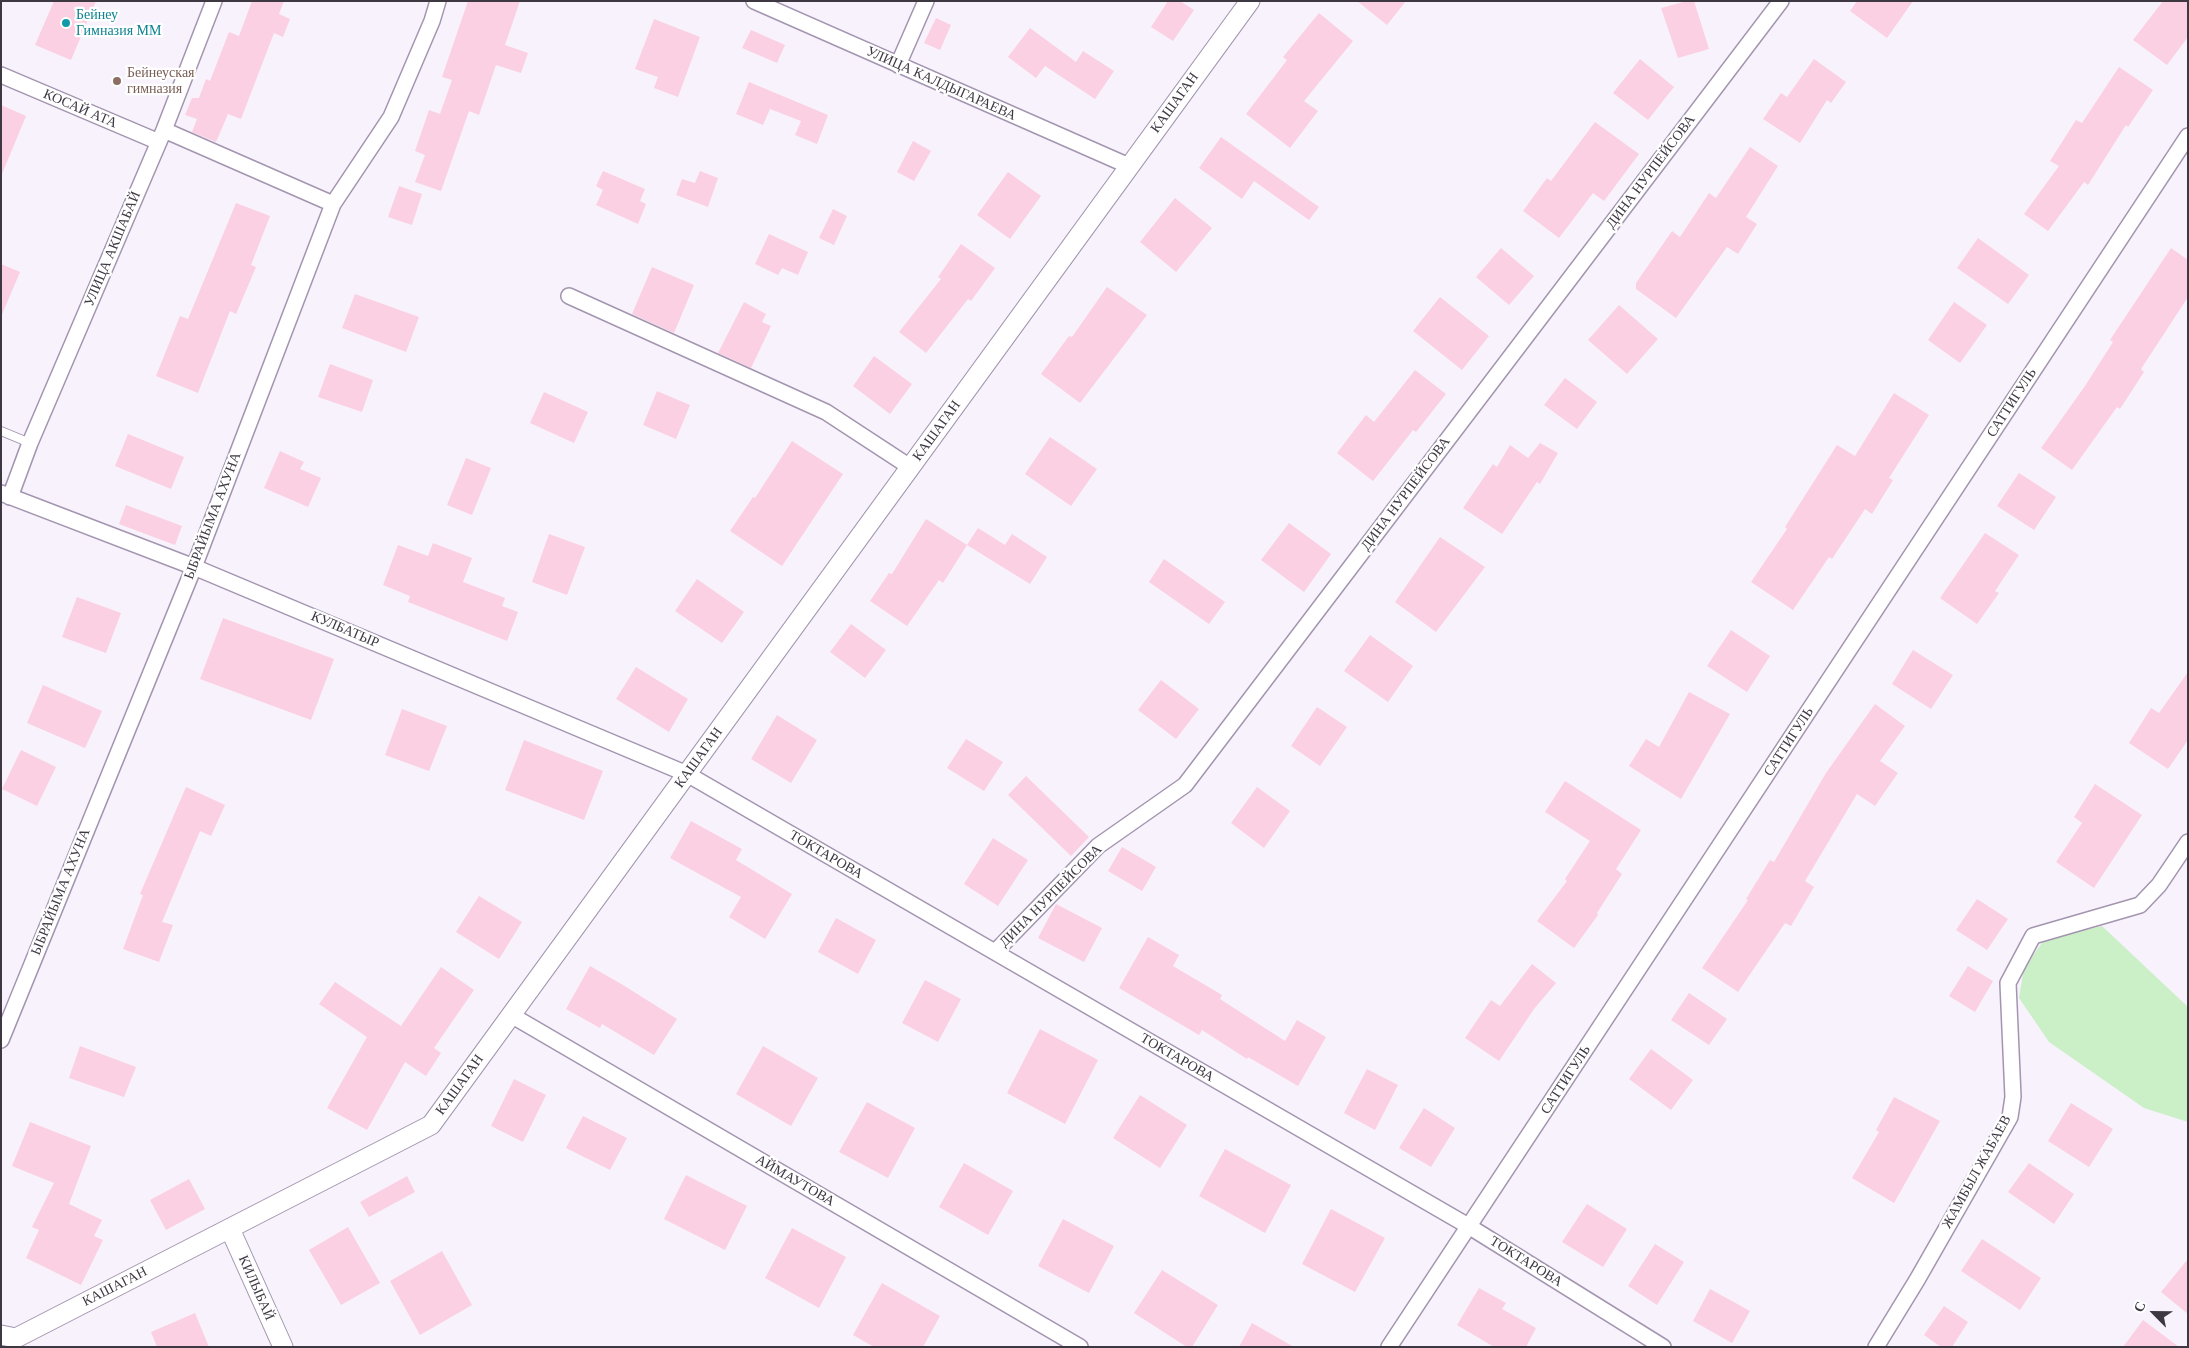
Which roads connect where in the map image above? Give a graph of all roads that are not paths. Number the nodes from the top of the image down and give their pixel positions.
1 (214, 1) edge
2 (438, 1) edge
3 (754, 1) edge
4 (926, 1) edge
5 (1250, 1) edge
6 (1780, 1) edge
7 (898, 65) junction
8 (1, 75) edge
9 (161, 136) junction
10 (2188, 136) edge
11 (1129, 166) junction
12 (333, 204) junction
13 (569, 296) dead end
14 (1, 431) edge
15 (30, 443) junction
16 (910, 467) junction
17 (6, 495) edge
18 (194, 567) junction
19 (687, 774) junction
20 (2188, 842) edge
21 (995, 952) junction
22 (511, 1015) junction
23 (1, 1040) edge
24 (1470, 1227) junction
25 (230, 1229) junction
26 (1, 1335) edge
27 (283, 1347) edge
28 (1080, 1347) edge
29 (1389, 1347) edge
30 (1663, 1347) edge
31 (1876, 1347) edge

1 - 9 street, УЛИЦА АКШАБАЙ
2 - 12 street, ЫБРАЙЫМА АХУНА
3 - 7 street, УЛИЦА КАЛДЫГАРАЕВА
4 - 7 street
5 - 11 street, КАШАГАН
6 - 21 street, ДИНА НУРПЕЙСОВА
7 - 11 street, УЛИЦА КАЛДЫГАРАЕВА
8 - 9 street, КОСАЙ АТА
9 - 12 street, КОСАЙ АТА
9 - 15 street, УЛИЦА АКШАБАЙ
10 - 24 street, САТТИГУЛЬ
11 - 16 street, КАШАГАН
12 - 18 street, ЫБРАЙЫМА АХУНА
13 - 16 street
14 - 15 lane
15 - 17 street, УЛИЦА АКШАБАЙ
16 - 19 street, КАШАГАН
17 - 18 street, КУЛБАТЫР
18 - 19 street, КУЛБАТЫР
18 - 23 street, ЫБРАЙЫМА АХУНА
19 - 21 street, ТОКТАРОВА
19 - 22 street, КАШАГАН
20 - 31 street, ЖАМБЫЛ ЖАБАЕВ
21 - 24 street, ТОКТАРОВА
22 - 25 street, КАШАГАН
22 - 28 street, АЙМАУТОВА
24 - 29 street, САТТИГУЛЬ
24 - 30 street, ТОКТАРОВА
25 - 26 street, КАШАГАН
25 - 27 street, КИЛЫБАЙ

